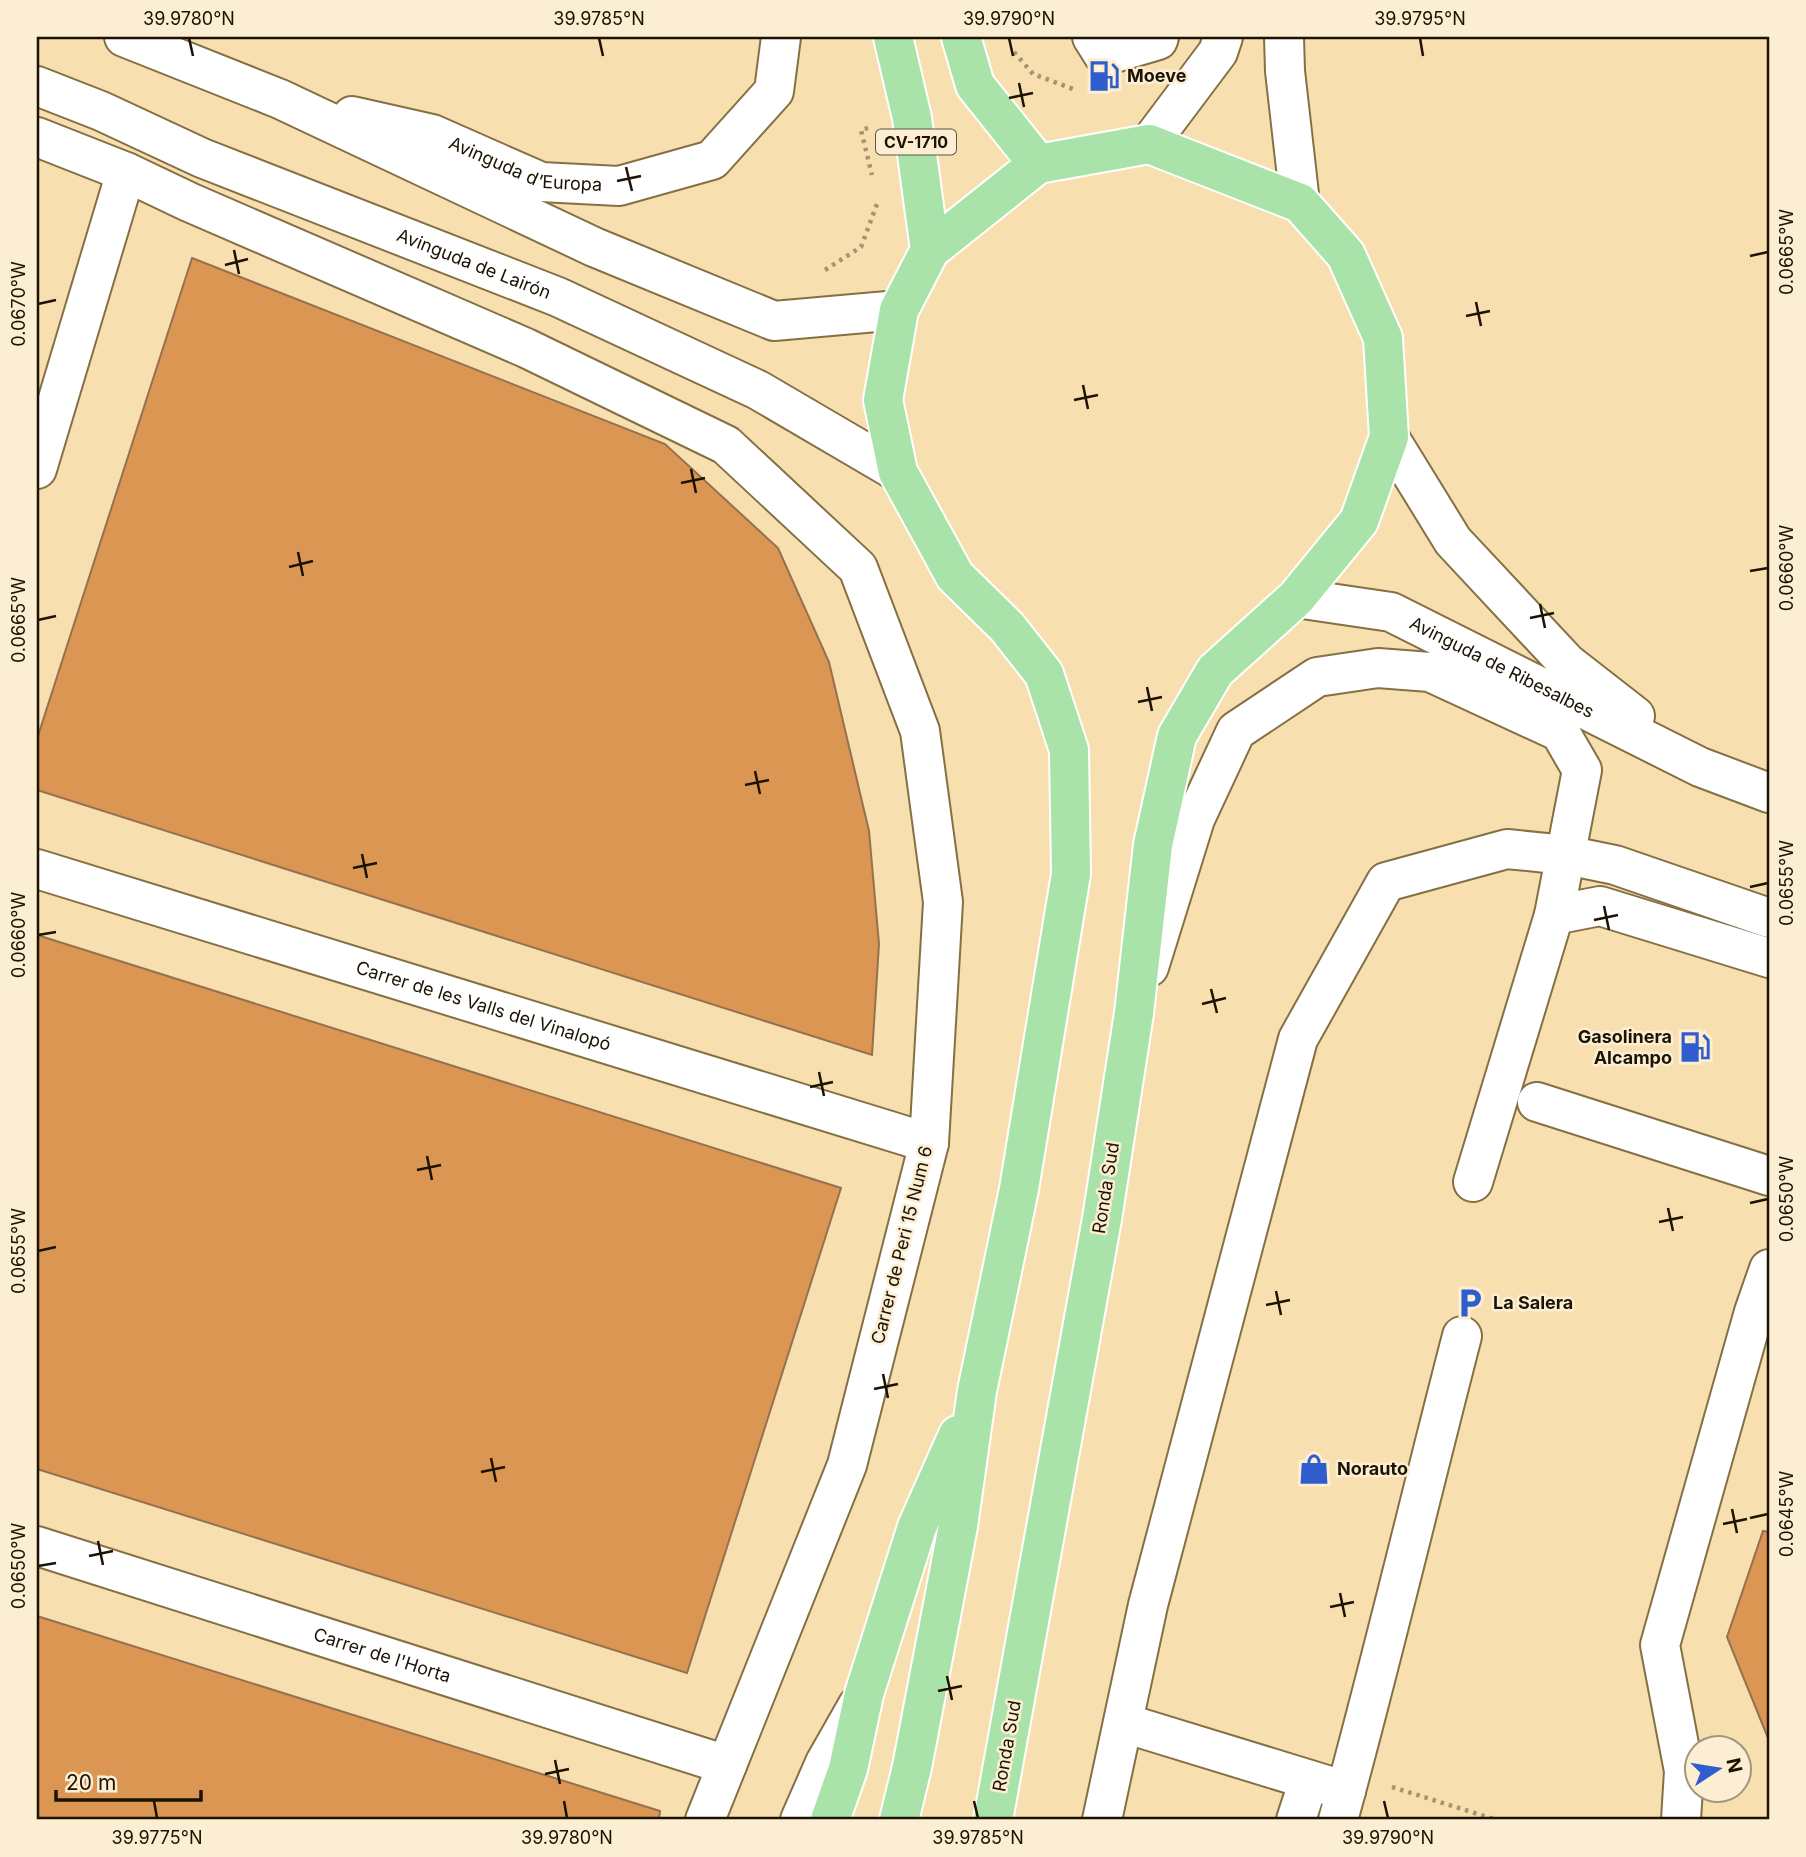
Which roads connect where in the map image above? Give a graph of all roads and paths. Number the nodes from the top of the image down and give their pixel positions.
1 (124, 37) edge
2 (781, 37) edge
3 (894, 37) edge
4 (961, 37) edge
5 (1092, 37) edge
6 (1159, 37) edge
7 (1223, 37) edge
8 (1284, 37) edge
9 (37, 86) edge
10 (280, 99) junction
11 (37, 137) edge
12 (1149, 144) junction
13 (202, 158) junction
14 (1038, 164) junction
15 (126, 173) junction
16 (188, 202) junction
17 (1300, 202) junction
18 (930, 250) junction
19 (899, 310) junction
20 (1389, 437) junction
21 (37, 469) edge
22 (898, 472) junction
23 (1296, 598) junction
24 (1700, 767) junction
25 (1769, 793) edge
26 (1566, 855) junction
27 (37, 869) edge
28 (1554, 915) junction
29 (1769, 918) edge
30 (1769, 958) edge
31 (1135, 1013) junction
32 (1537, 1102) dead end
33 (929, 1143) junction
34 (1769, 1175) edge
35 (1473, 1182) dead end
36 (1769, 1269) edge
37 (1462, 1336) dead end
38 (977, 1391) junction
39 (37, 1546) edge
40 (864, 1695) junction
41 (1124, 1723) junction
42 (727, 1765) junction
43 (1309, 1780) junction
44 (1342, 1806) edge
45 (705, 1820) edge
46 (800, 1820) edge
47 (830, 1820) edge
48 (899, 1820) edge
49 (993, 1820) edge
50 (1102, 1820) edge
51 (1296, 1820) edge
52 (1681, 1820) edge

1 - 10 street
2 - 10 street, Avinguda d'Europa
3 - 18 main road, CV-1710
4 - 14 main road
5 - 6 street
7 - 12 street
8 - 17 street
9 - 13 street, Avinguda de Lairón
10 - 19 street
11 - 15 street
12 - 14 main road
12 - 17 main road
13 - 16 street
13 - 22 street, Avinguda de Lairón
14 - 18 main road
15 - 16 street
15 - 21 street
16 - 33 street, Carrer de Peri 15 Num 6
17 - 20 main road
18 - 19 main road
19 - 22 main road
20 - 23 main road, Ronda Sud
20 - 24 street, Avinguda de Ribesalbes
22 - 38 main road
23 - 24 street, Avinguda de Ribesalbes
23 - 31 main road, Ronda Sud
24 - 25 street, Avinguda de Ribesalbes
26 - 28 street
26 - 29 street
26 - 31 street
26 - 41 street
27 - 33 street, Carrer de les Valls del Vinalopó
28 - 30 street
28 - 35 street
31 - 49 main road, Ronda Sud
32 - 34 street
33 - 42 street, Carrer de Peri 15 Num 6
36 - 52 street
37 - 44 street
38 - 40 main road
38 - 48 main road
39 - 42 street, Carrer de l'Horta
40 - 46 street
40 - 47 main road
41 - 43 street
41 - 50 street
42 - 45 street, Carrer de Peri 15 Num 6
43 - 44 street
43 - 51 street

